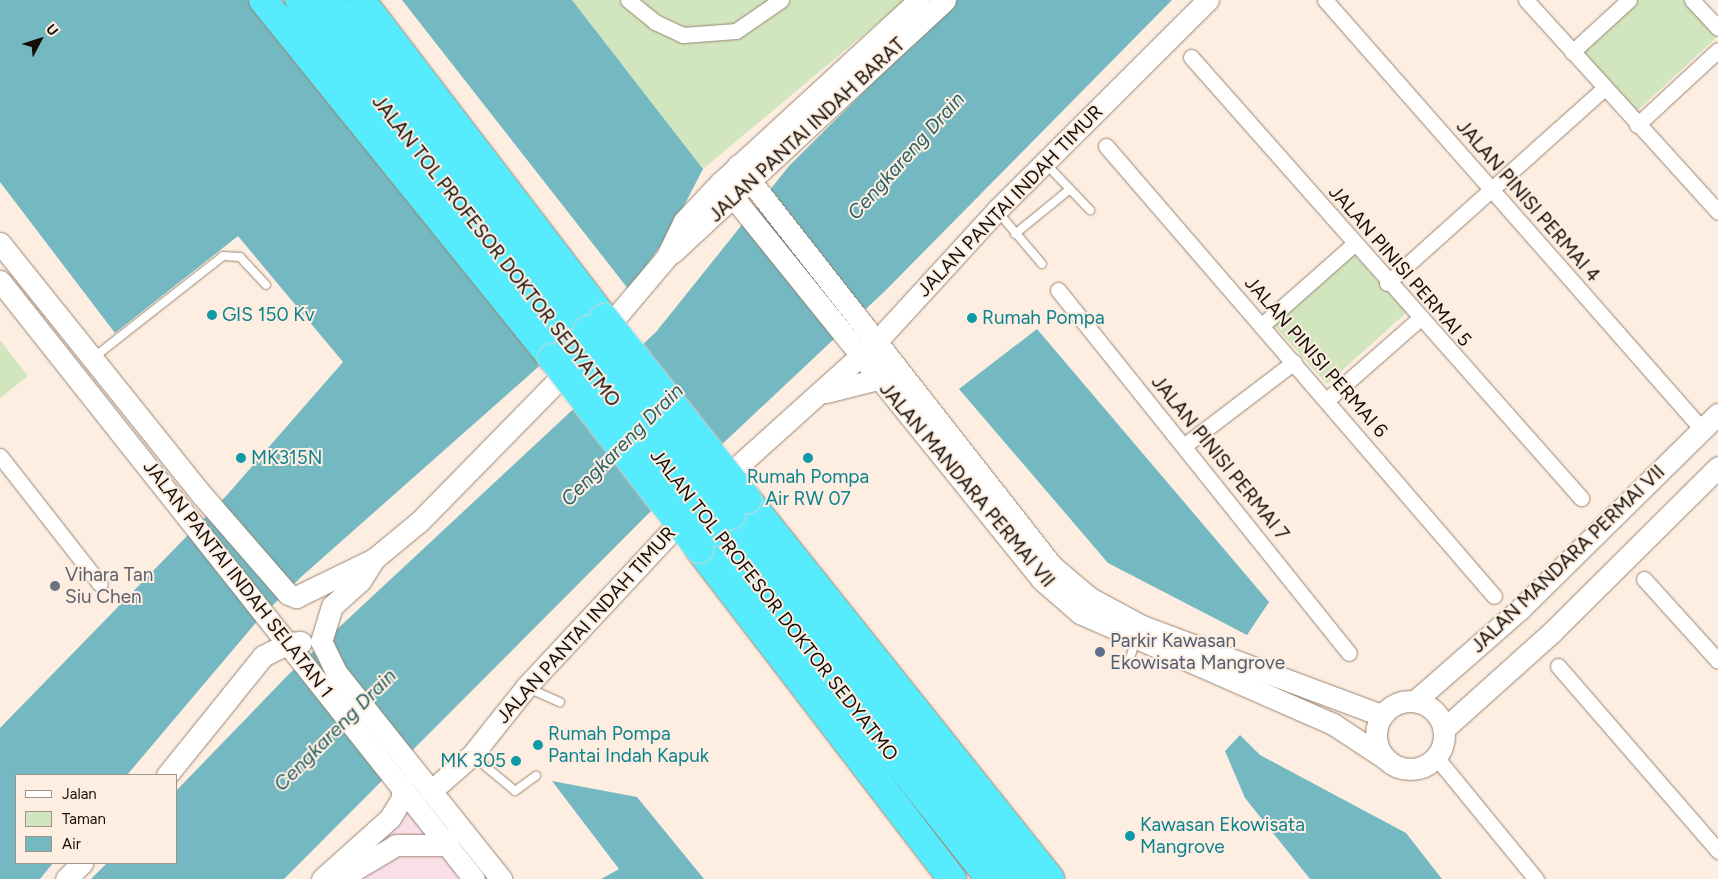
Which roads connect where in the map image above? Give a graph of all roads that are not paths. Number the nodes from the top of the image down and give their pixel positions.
1 (263, 0) edge
2 (298, 0) edge
3 (328, 0) edge
4 (361, 0) edge
5 (628, 0) edge
6 (781, 0) edge
7 (919, 0) edge
8 (945, 0) edge
9 (1208, 0) edge
10 (1325, 0) edge
11 (1526, 0) edge
12 (1629, 0) edge
13 (1700, 3) edge
14 (1718, 28) edge
15 (1718, 50) edge
16 (1572, 52) junction
17 (1191, 57) dead end
18 (1604, 88) junction
19 (1637, 125) junction
20 (1106, 146) dead end
21 (1044, 162) junction
22 (751, 180) junction
23 (1489, 188) junction
24 (1070, 189) junction
25 (734, 197) junction
26 (996, 210) junction
27 (1090, 210) dead end
28 (1718, 212) edge
29 (1015, 234) junction
30 (0, 243) edge
31 (1354, 245) junction
32 (1042, 264) dead end
33 (0, 280) edge
34 (1387, 283) junction
35 (266, 285) dead end
36 (1058, 290) dead end
37 (1419, 319) junction
38 (1261, 326) junction
39 (578, 338) junction
40 (877, 341) junction
41 (860, 356) junction
42 (92, 358) junction
43 (1294, 362) junction
44 (878, 379) junction
45 (1328, 399) junction
46 (810, 400) junction
47 (1718, 414) edge
48 (1702, 428) junction
49 (1186, 445) junction
50 (0, 456) edge
51 (1718, 467) edge
52 (1581, 498) dead end
53 (723, 523) junction
54 (374, 559) junction
55 (1644, 579) dead end
56 (100, 584) dead end
57 (318, 590) joint
58 (1494, 596) dead end
59 (332, 606) joint
60 (269, 620) junction
61 (288, 643) junction
62 (311, 649) junction
63 (1349, 653) dead end
64 (263, 656) junction
65 (1718, 661) edge
66 (1558, 666) dead end
67 (526, 687) junction
68 (1415, 701) junction
69 (560, 702) dead end
70 (1381, 716) junction
71 (1444, 729) junction
72 (472, 755) junction
73 (1436, 756) junction
74 (1386, 759) junction
75 (411, 766) junction
76 (168, 774) edge
77 (536, 776) dead end
78 (398, 783) junction
79 (431, 791) junction
80 (448, 846) junction
81 (1718, 851) edge
82 (81, 864) edge
83 (66, 879) edge
84 (322, 879) edge
85 (339, 879) edge
86 (474, 879) edge
87 (501, 879) edge
88 (952, 879) edge
89 (990, 879) edge
90 (1018, 879) edge
91 (1050, 879) edge
92 (1536, 879) edge

1 - 39 highway, JALAN TOL PROFESOR DOKTOR SEDYATMO
2 - 39 highway, JALAN TOL PROFESOR DOKTOR SEDYATMO
3 - 39 highway, JALAN TOL PROFESOR DOKTOR SEDYATMO
4 - 39 highway, JALAN TOL PROFESOR DOKTOR SEDYATMO
5 - 6 street
7 - 22 main road, JALAN PANTAI INDAH BARAT
8 - 22 main road, JALAN PANTAI INDAH BARAT
9 - 21 main road, JALAN PANTAI INDAH TIMUR
10 - 23 street, JALAN PINISI PERMAI 4
11 - 16 street
12 - 16 street
13 - 14 street
15 - 19 street
16 - 18 street
17 - 31 street, JALAN PINISI PERMAI 5
18 - 19 street
18 - 23 street
19 - 28 street
20 - 38 street, JALAN PINISI PERMAI 6
21 - 24 lane
21 - 26 main road, JALAN PANTAI INDAH TIMUR
22 - 25 main road, JALAN PANTAI INDAH BARAT
22 - 40 main road, JALAN MANDARA PERMAI VII
23 - 34 street
23 - 48 street, JALAN PINISI PERMAI 4
24 - 27 lane
24 - 29 lane
25 - 41 main road, JALAN MANDARA PERMAI VII
25 - 54 main road, JALAN PANTAI INDAH BARAT
26 - 29 lane
26 - 40 main road, JALAN PANTAI INDAH TIMUR
29 - 32 lane
30 - 42 main road, JALAN PANTAI INDAH SELATAN 1
31 - 34 street, JALAN PINISI PERMAI 5
31 - 38 street
33 - 60 main road, JALAN PANTAI INDAH SELATAN 1
34 - 37 street, JALAN PINISI PERMAI 5
35 - 42 lane
36 - 49 street, JALAN PINISI PERMAI 7
37 - 45 street
37 - 52 street, JALAN PINISI PERMAI 5
38 - 43 street, JALAN PINISI PERMAI 6
39 - 53 highway, JALAN TOL PROFESOR DOKTOR SEDYATMO, bridge
39 - 53 highway, JALAN TOL PROFESOR DOKTOR SEDYATMO, bridge
40 - 41 main road, JALAN PANTAI INDAH TIMUR
40 - 70 main road, JALAN MANDARA PERMAI VII
41 - 44 main road, JALAN MANDARA PERMAI VII
41 - 46 main road, JALAN PANTAI INDAH TIMUR
42 - 57 main road, JALAN PANTAI INDAH SELATAN 1
43 - 45 street, JALAN PINISI PERMAI 6
43 - 49 street
44 - 46 main road, JALAN PANTAI INDAH TIMUR
44 - 74 main road, JALAN MANDARA PERMAI VII
45 - 58 street, JALAN PINISI PERMAI 6
46 - 67 main road, JALAN PANTAI INDAH TIMUR
47 - 48 main road, JALAN MANDARA PERMAI VII
48 - 68 main road, JALAN MANDARA PERMAI VII
49 - 63 street, JALAN PINISI PERMAI 7
50 - 56 street
51 - 71 main road, JALAN MANDARA PERMAI VII
53 - 88 highway, JALAN TOL PROFESOR DOKTOR SEDYATMO
53 - 89 highway, JALAN TOL PROFESOR DOKTOR SEDYATMO
53 - 90 highway, JALAN TOL PROFESOR DOKTOR SEDYATMO
53 - 91 highway, JALAN TOL PROFESOR DOKTOR SEDYATMO
54 - 57 main road, JALAN PANTAI INDAH BARAT
54 - 59 main road, JALAN PANTAI INDAH BARAT
55 - 65 street
59 - 62 main road, JALAN PANTAI INDAH SELATAN 1
60 - 61 main road, JALAN PANTAI INDAH SELATAN 1
60 - 64 main road
61 - 62 main road, JALAN PANTAI INDAH SELATAN 1
61 - 64 main road
62 - 75 main road, JALAN PANTAI INDAH SELATAN 1
62 - 78 main road, JALAN PANTAI INDAH SELATAN 1
64 - 76 main road
66 - 81 street
67 - 69 lane
67 - 72 main road, JALAN PANTAI INDAH TIMUR
68 - 70 main road
68 - 71 main road
70 - 74 main road
71 - 73 main road
72 - 77 lane
72 - 79 main road, JALAN PANTAI INDAH TIMUR
73 - 74 main road
73 - 92 street
75 - 79 main road, JALAN PANTAI INDAH SELATAN 1
75 - 80 main road
78 - 80 main road, JALAN PANTAI INDAH SELATAN 1
78 - 84 main road
79 - 87 main road, JALAN PANTAI INDAH SELATAN 1
80 - 85 main road
80 - 86 main road, JALAN PANTAI INDAH SELATAN 1
82 - 83 main road

